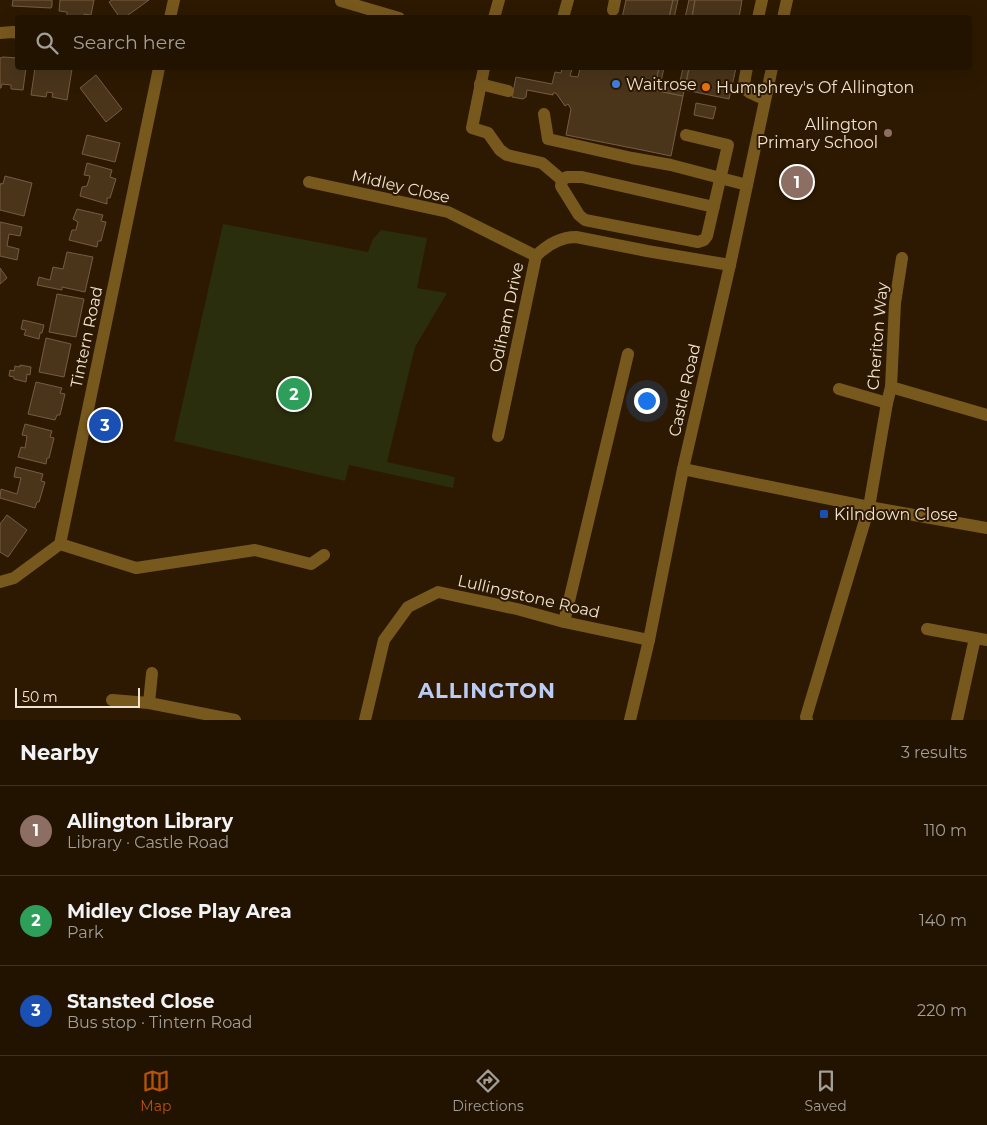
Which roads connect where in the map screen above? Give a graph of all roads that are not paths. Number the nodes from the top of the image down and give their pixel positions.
1 (174, 0) edge
2 (499, 0) edge
3 (568, 0) edge
4 (762, 0) edge
5 (787, 0) edge
6 (340, 1) dead end
7 (365, 4) edge
8 (171, 15) edge
9 (392, 15) edge
10 (495, 15) edge
11 (564, 15) edge
12 (759, 15) edge
13 (784, 15) edge
14 (15, 32) edge
15 (0, 33) edge
16 (159, 70) edge
17 (484, 70) edge
18 (746, 70) edge
19 (771, 70) edge
20 (480, 84) junction
21 (508, 91) dead end
22 (764, 99) junction
23 (544, 114) dead end
24 (686, 135) dead end
25 (720, 178) junction
26 (562, 180) junction
27 (310, 182) dead end
28 (747, 185) junction
29 (714, 207) junction
30 (536, 256) junction
31 (902, 258) dead end
32 (730, 265) junction
33 (628, 354) dead end
34 (891, 387) junction
35 (839, 389) dead end
36 (887, 402) junction
37 (987, 415) edge
38 (498, 436) dead end
39 (682, 470) junction
40 (869, 507) junction
41 (987, 528) edge
42 (60, 544) junction
43 (324, 555) dead end
44 (0, 582) edge
45 (564, 622) junction
46 (927, 629) dead end
47 (981, 639) edge
48 (649, 640) junction
49 (152, 673) dead end
50 (112, 700) dead end
51 (149, 703) junction
52 (235, 720) edge
53 (365, 720) edge
54 (630, 720) edge
55 (807, 720) edge
56 (957, 720) edge

1 - 8 street
2 - 10 street
3 - 11 street
4 - 12 street
5 - 13 street
6 - 7 street
7 - 9 street
14 - 15 street
16 - 42 street, Tintern Road
17 - 20 street
18 - 22 street
19 - 22 street, Castle Road
20 - 21 street
20 - 26 street
22 - 28 street, Castle Road
23 - 25 street
24 - 25 street
25 - 28 street
25 - 29 street
26 - 29 street
26 - 29 street
27 - 30 street, Midley Close
28 - 32 street, Castle Road
30 - 32 street, Odiham Drive
30 - 38 street, Odiham Drive
31 - 34 street, Cheriton Way
32 - 39 street, Castle Road
33 - 45 street
34 - 36 street, Cheriton Way
34 - 37 street
35 - 36 street
36 - 40 street, Cheriton Way
39 - 40 street
39 - 48 street, Castle Road
40 - 41 street
40 - 55 street
42 - 43 street
42 - 44 street
45 - 48 street, Lullingstone Road
45 - 53 street, Lullingstone Road
46 - 47 street
47 - 56 street
48 - 54 street, Castle Road
49 - 51 street
50 - 51 street
51 - 52 street

